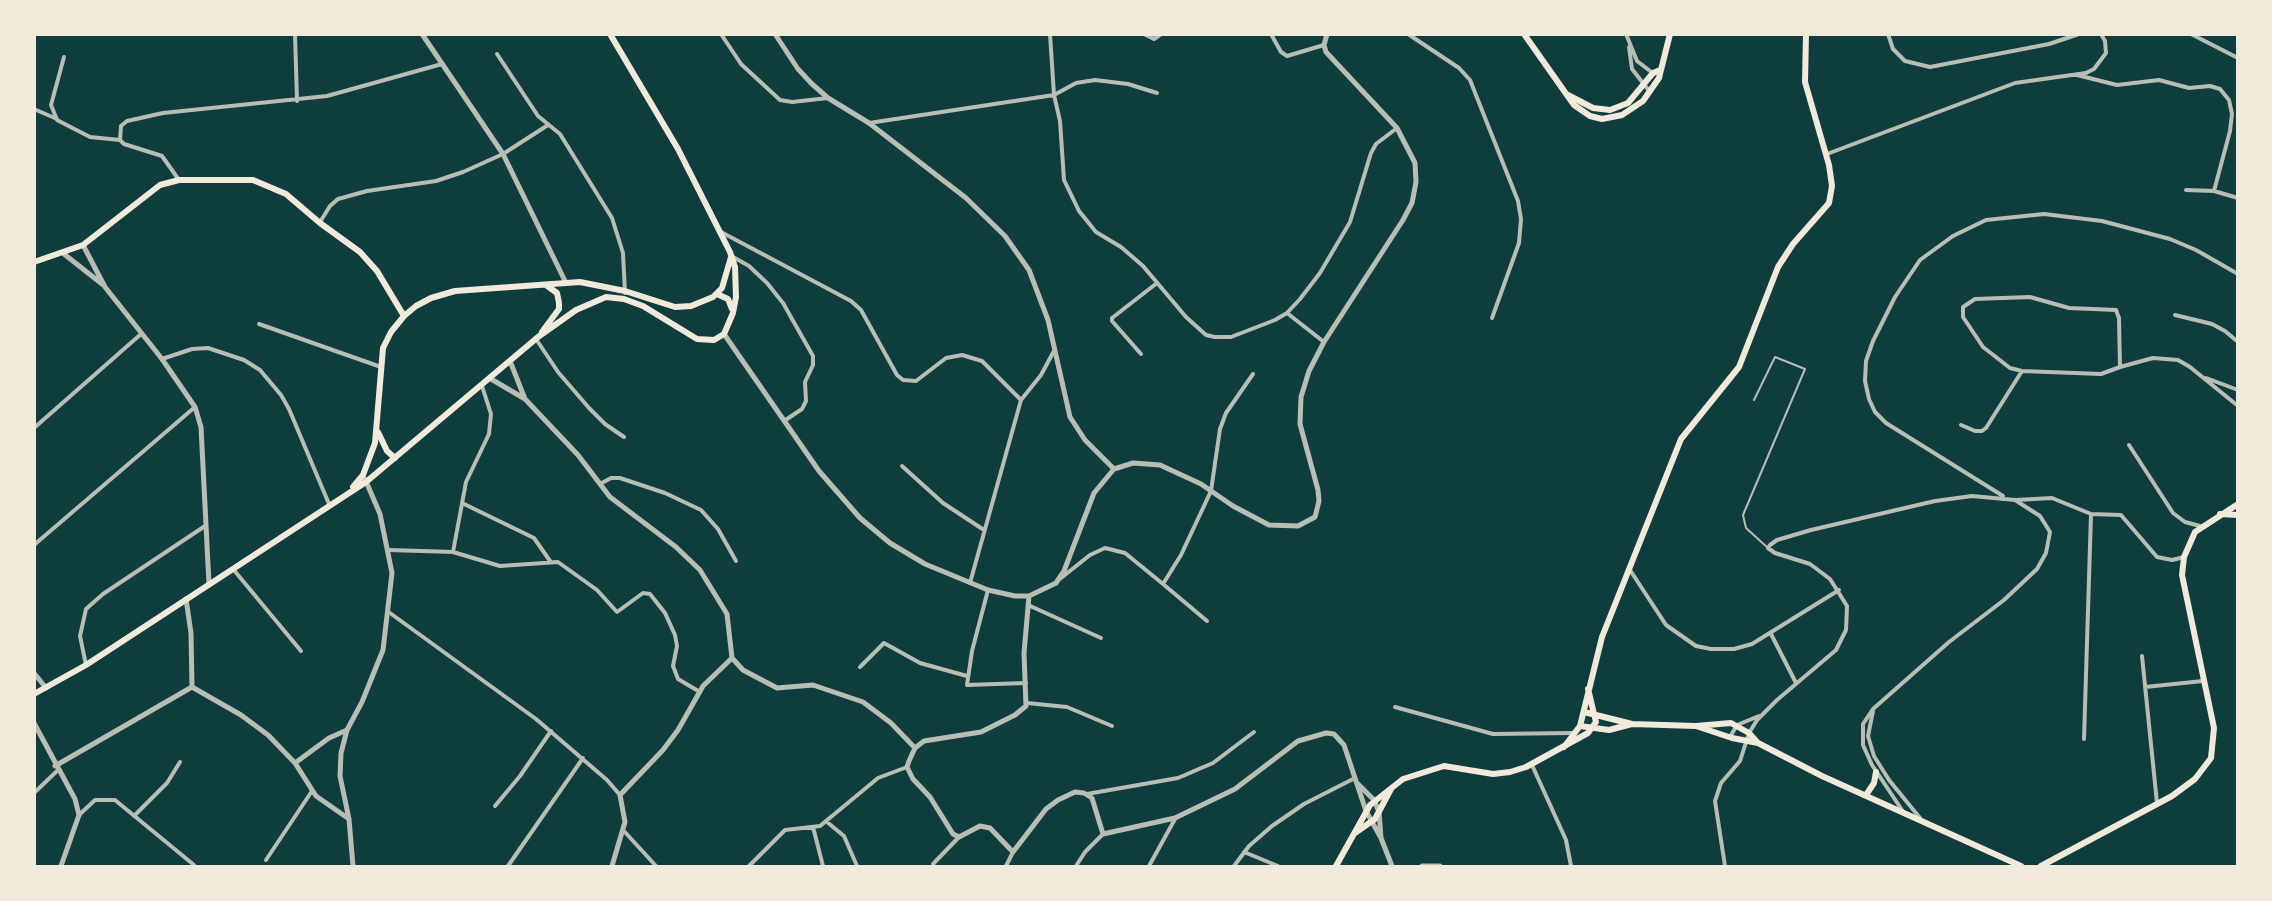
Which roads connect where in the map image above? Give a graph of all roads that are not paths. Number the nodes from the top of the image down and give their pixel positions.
1 (295, 34) edge
2 (422, 34) edge
3 (610, 34) edge
4 (617, 34) edge
5 (721, 34) edge
6 (775, 34) edge
7 (1050, 34) edge
8 (1144, 34) edge
9 (1161, 34) edge
10 (1271, 34) edge
11 (1327, 34) edge
12 (1408, 34) edge
13 (1524, 34) edge
14 (1626, 34) edge
15 (1670, 34) edge
16 (1806, 34) edge
17 (1888, 34) edge
18 (2079, 34) edge
19 (2101, 34) edge
20 (2191, 34) edge
21 (617, 43) junction
22 (1629, 43) junction
23 (1324, 45) junction
24 (497, 54) dead end
25 (64, 57) dead end
26 (2238, 58) edge
27 (442, 64) junction
28 (1657, 72) junction
29 (2076, 75) junction
30 (1643, 87) junction
31 (1650, 92) junction
32 (1157, 93) dead end
33 (1054, 95) junction
34 (1567, 95) junction
35 (828, 98) junction
36 (297, 101) junction
37 (34, 109) edge
38 (57, 120) junction
39 (869, 123) junction
40 (548, 125) junction
41 (1397, 128) junction
42 (120, 140) junction
43 (503, 154) junction
44 (1827, 154) junction
45 (179, 180) junction
46 (2186, 190) dead end
47 (2214, 191) junction
48 (2238, 198) edge
49 (320, 223) junction
50 (718, 230) junction
51 (83, 245) junction
52 (64, 254) junction
53 (731, 256) junction
54 (34, 262) edge
55 (2238, 274) edge
56 (566, 283) junction
57 (1157, 283) junction
58 (545, 284) junction
59 (105, 287) junction
60 (625, 291) junction
61 (717, 294) junction
62 (624, 299) junction
63 (673, 307) junction
64 (733, 313) junction
65 (1287, 313) junction
66 (404, 315) junction
67 (2175, 315) dead end
68 (1492, 318) dead end
69 (666, 319) junction
70 (259, 324) dead end
71 (141, 334) junction
72 (724, 334) junction
73 (537, 338) junction
74 (1324, 342) junction
75 (2238, 342) edge
76 (1055, 349) junction
77 (1141, 354) dead end
78 (162, 359) junction
79 (510, 362) junction
80 (381, 367) junction
81 (2120, 367) junction
82 (2022, 371) junction
83 (1253, 374) dead end
84 (2203, 377) junction
85 (491, 379) junction
86 (482, 386) junction
87 (2238, 390) edge
88 (525, 399) junction
89 (1021, 400) junction
90 (1754, 400) dead end
91 (2238, 406) edge
92 (195, 407) junction
93 (784, 422) junction
94 (1961, 425) dead end
95 (34, 428) edge
96 (377, 431) junction
97 (624, 437) dead end
98 (2129, 446) dead end
99 (394, 458) junction
100 (902, 466) dead end
101 (1114, 469) junction
102 (364, 478) junction
103 (599, 484) junction
104 (1211, 490) junction
105 (2004, 497) junction
106 (2015, 500) junction
107 (462, 503) junction
108 (328, 504) junction
109 (2238, 504) edge
110 (2091, 514) junction
111 (2220, 514) junction
112 (2238, 515) edge
113 (205, 526) junction
114 (2200, 526) junction
115 (984, 530) junction
116 (34, 545) edge
117 (1768, 548) junction
118 (389, 550) junction
119 (453, 552) junction
120 (2184, 557) junction
121 (550, 561) junction
122 (736, 561) dead end
123 (233, 569) junction
124 (1630, 570) junction
125 (970, 583) junction
126 (1056, 583) junction
127 (209, 584) junction
128 (1163, 584) junction
129 (988, 590) junction
130 (1839, 590) junction
131 (1029, 596) junction
132 (186, 599) junction
133 (1028, 605) junction
134 (390, 613) junction
135 (1207, 621) dead end
136 (1771, 634) junction
137 (1101, 638) dead end
138 (301, 651) dead end
139 (2142, 656) dead end
140 (732, 658) junction
141 (86, 665) junction
142 (860, 668) dead end
143 (34, 673) edge
144 (967, 676) junction
145 (2203, 681) junction
146 (1026, 683) junction
147 (1796, 683) junction
148 (192, 687) junction
149 (2145, 687) junction
150 (46, 688) junction
151 (1588, 688) junction
152 (699, 692) junction
153 (34, 694) edge
154 (1027, 703) junction
155 (1395, 707) dead end
156 (1873, 709) junction
157 (1584, 712) junction
158 (1763, 714) junction
159 (1596, 717) junction
160 (34, 723) edge
161 (1632, 724) junction
162 (1737, 725) junction
163 (1112, 726) dead end
164 (1580, 726) junction
165 (1696, 726) junction
166 (347, 730) junction
167 (1593, 730) junction
168 (551, 731) junction
169 (1254, 732) dead end
170 (1574, 733) junction
171 (1749, 733) junction
172 (1730, 738) junction
173 (2085, 739) dead end
174 (1746, 742) junction
175 (1758, 743) junction
176 (1564, 747) junction
177 (915, 748) junction
178 (583, 759) junction
179 (180, 762) dead end
180 (295, 764) junction
181 (1531, 764) junction
182 (907, 767) junction
183 (57, 768) junction
184 (1876, 772) junction
185 (1356, 781) junction
186 (1393, 786) junction
187 (313, 790) junction
188 (34, 793) edge
189 (1087, 794) junction
190 (620, 795) junction
191 (1866, 795) junction
192 (1374, 800) junction
193 (2157, 803) junction
194 (495, 806) dead end
195 (1902, 810) junction
196 (1366, 811) junction
197 (1379, 812) junction
198 (79, 815) junction
199 (134, 816) junction
200 (1175, 818) junction
201 (349, 819) junction
202 (1921, 819) junction
203 (827, 822) junction
204 (1371, 823) junction
205 (813, 827) junction
206 (623, 830) junction
207 (1103, 834) junction
208 (1355, 834) junction
209 (959, 837) junction
210 (1381, 838) junction
211 (1013, 852) junction
212 (1244, 852) junction
213 (2053, 858) junction
214 (266, 860) dead end
215 (933, 864) dead end
216 (2011, 864) edge
217 (194, 865) dead end
218 (61, 867) edge
219 (353, 867) edge
220 (508, 867) edge
221 (612, 867) edge
222 (656, 867) edge
223 (749, 867) edge
224 (823, 867) edge
225 (857, 867) edge
226 (1006, 867) edge
227 (1076, 867) edge
228 (1149, 867) edge
229 (1234, 867) edge
230 (1278, 867) edge
231 (1336, 867) edge
232 (1392, 867) edge
233 (1422, 867) edge
234 (1440, 867) edge
235 (1571, 867) edge
236 (1725, 867) edge
237 (2021, 867) edge
238 (2041, 867) edge
239 (2049, 867) edge

1 - 36 street
2 - 27 street
3 - 21 main road
4 - 21 main road
5 - 35 street
6 - 35 street
7 - 33 street
8 - 9 street
10 - 23 street
11 - 23 street
12 - 68 street
13 - 34 main road
14 - 22 street
15 - 28 main road
16 - 44 main road
17 - 18 street
19 - 29 street
20 - 26 street
21 - 50 main road
22 - 28 street
22 - 30 street
23 - 41 street
24 - 40 street
25 - 38 street
27 - 36 street
27 - 43 street
28 - 30 main road
28 - 31 main road
29 - 44 street
29 - 47 street
30 - 31 street
30 - 34 main road
31 - 34 main road
32 - 33 street
33 - 39 street
33 - 57 street
35 - 39 street
36 - 42 street
37 - 38 street
38 - 42 street
39 - 76 street
40 - 43 street
40 - 60 street
41 - 65 street
41 - 74 street
42 - 45 street
43 - 49 street
43 - 56 street
44 - 124 main road
45 - 49 main road
45 - 51 main road
46 - 47 street
47 - 48 street
49 - 66 main road
50 - 53 main road
50 - 89 street
51 - 52 main road
51 - 59 street
52 - 54 main road
52 - 59 street
53 - 61 main road
53 - 64 main road
53 - 93 street
55 - 105 street
56 - 58 main road
56 - 60 main road
57 - 65 street
57 - 77 street
58 - 66 main road
58 - 73 main road
59 - 71 street
60 - 62 street
60 - 63 main road
61 - 63 main road
61 - 64 main road
62 - 69 main road
62 - 73 main road
63 - 69 main road
64 - 72 main road
65 - 74 street
66 - 80 main road
67 - 75 street
69 - 72 main road
70 - 80 street
71 - 78 street
71 - 95 street
72 - 93 street
73 - 79 main road
73 - 97 street
74 - 104 street
76 - 89 street
76 - 101 street
78 - 92 street
78 - 108 street
79 - 85 main road
79 - 88 street
80 - 96 main road
81 - 82 street
81 - 82 street
81 - 84 street
82 - 94 street
83 - 104 street
84 - 87 street
84 - 91 street
85 - 86 main road
85 - 88 street
86 - 99 main road
86 - 107 street
88 - 103 street
89 - 115 street
90 - 117 lane
92 - 113 street
92 - 116 street
93 - 125 street
96 - 99 main road
96 - 102 main road
98 - 114 street
99 - 102 main road
100 - 115 street
101 - 104 street
101 - 126 street
102 - 108 main road
102 - 118 street
103 - 122 street
103 - 140 street
104 - 128 street
105 - 106 street
105 - 117 street
106 - 110 street
106 - 156 street
107 - 119 street
107 - 121 street
108 - 123 main road
109 - 111 main road
110 - 120 street
110 - 173 street
111 - 112 main road
111 - 114 main road
113 - 127 street
113 - 141 street
114 - 120 main road
115 - 125 street
117 - 130 street
118 - 119 street
118 - 134 street
119 - 121 street
120 - 145 main road
121 - 152 street
123 - 127 main road
123 - 138 street
124 - 136 street
124 - 151 main road
125 - 129 street
126 - 128 street
126 - 131 street
127 - 132 main road
128 - 135 street
129 - 131 street
129 - 144 street
130 - 136 street
130 - 147 street
131 - 133 street
132 - 141 main road
132 - 148 street
133 - 137 street
133 - 146 street
134 - 166 street
134 - 168 street
136 - 147 street
139 - 149 street
140 - 152 street
140 - 177 street
141 - 150 main road
142 - 144 street
143 - 150 street
144 - 146 street
145 - 149 street
145 - 193 main road
146 - 154 street
147 - 158 street
148 - 180 street
148 - 183 street
149 - 193 street
150 - 153 main road
151 - 157 main road
151 - 159 main road
152 - 190 street
154 - 163 street
154 - 177 street
155 - 170 street
156 - 184 street
156 - 202 street
157 - 159 main road
157 - 164 main road
158 - 162 street
158 - 171 street
159 - 161 main road
159 - 167 main road
160 - 183 street
161 - 165 main road
161 - 167 main road
162 - 165 main road
162 - 171 main road
162 - 172 street
164 - 167 main road
164 - 170 main road
165 - 172 main road
166 - 180 street
166 - 201 street
167 - 176 main road
168 - 178 street
168 - 194 street
169 - 189 street
170 - 176 main road
171 - 174 street
171 - 175 main road
172 - 174 main road
174 - 175 main road
174 - 236 street
175 - 191 main road
176 - 181 main road
177 - 182 street
178 - 190 street
178 - 220 street
179 - 199 street
180 - 187 street
181 - 186 main road
181 - 235 street
182 - 203 street
182 - 209 street
183 - 188 street
183 - 198 street
184 - 191 main road
184 - 195 street
185 - 192 street
185 - 196 street
185 - 200 street
185 - 212 street
186 - 192 main road
186 - 197 main road
187 - 201 street
187 - 214 street
189 - 207 street
189 - 211 street
190 - 206 street
191 - 195 main road
192 - 196 main road
192 - 197 street
193 - 213 main road
195 - 202 main road
196 - 204 street
196 - 208 main road
197 - 204 main road
197 - 210 street
198 - 199 street
198 - 218 street
199 - 217 street
200 - 207 street
200 - 228 street
201 - 219 street
202 - 216 main road
203 - 205 street
203 - 225 street
204 - 208 main road
204 - 210 street
205 - 223 street
205 - 224 street
206 - 221 street
206 - 222 street
207 - 227 street
208 - 231 main road
209 - 211 street
209 - 215 street
210 - 232 street
211 - 226 street
212 - 229 street
212 - 230 street
213 - 238 main road
213 - 239 main road
216 - 237 main road
233 - 234 street

